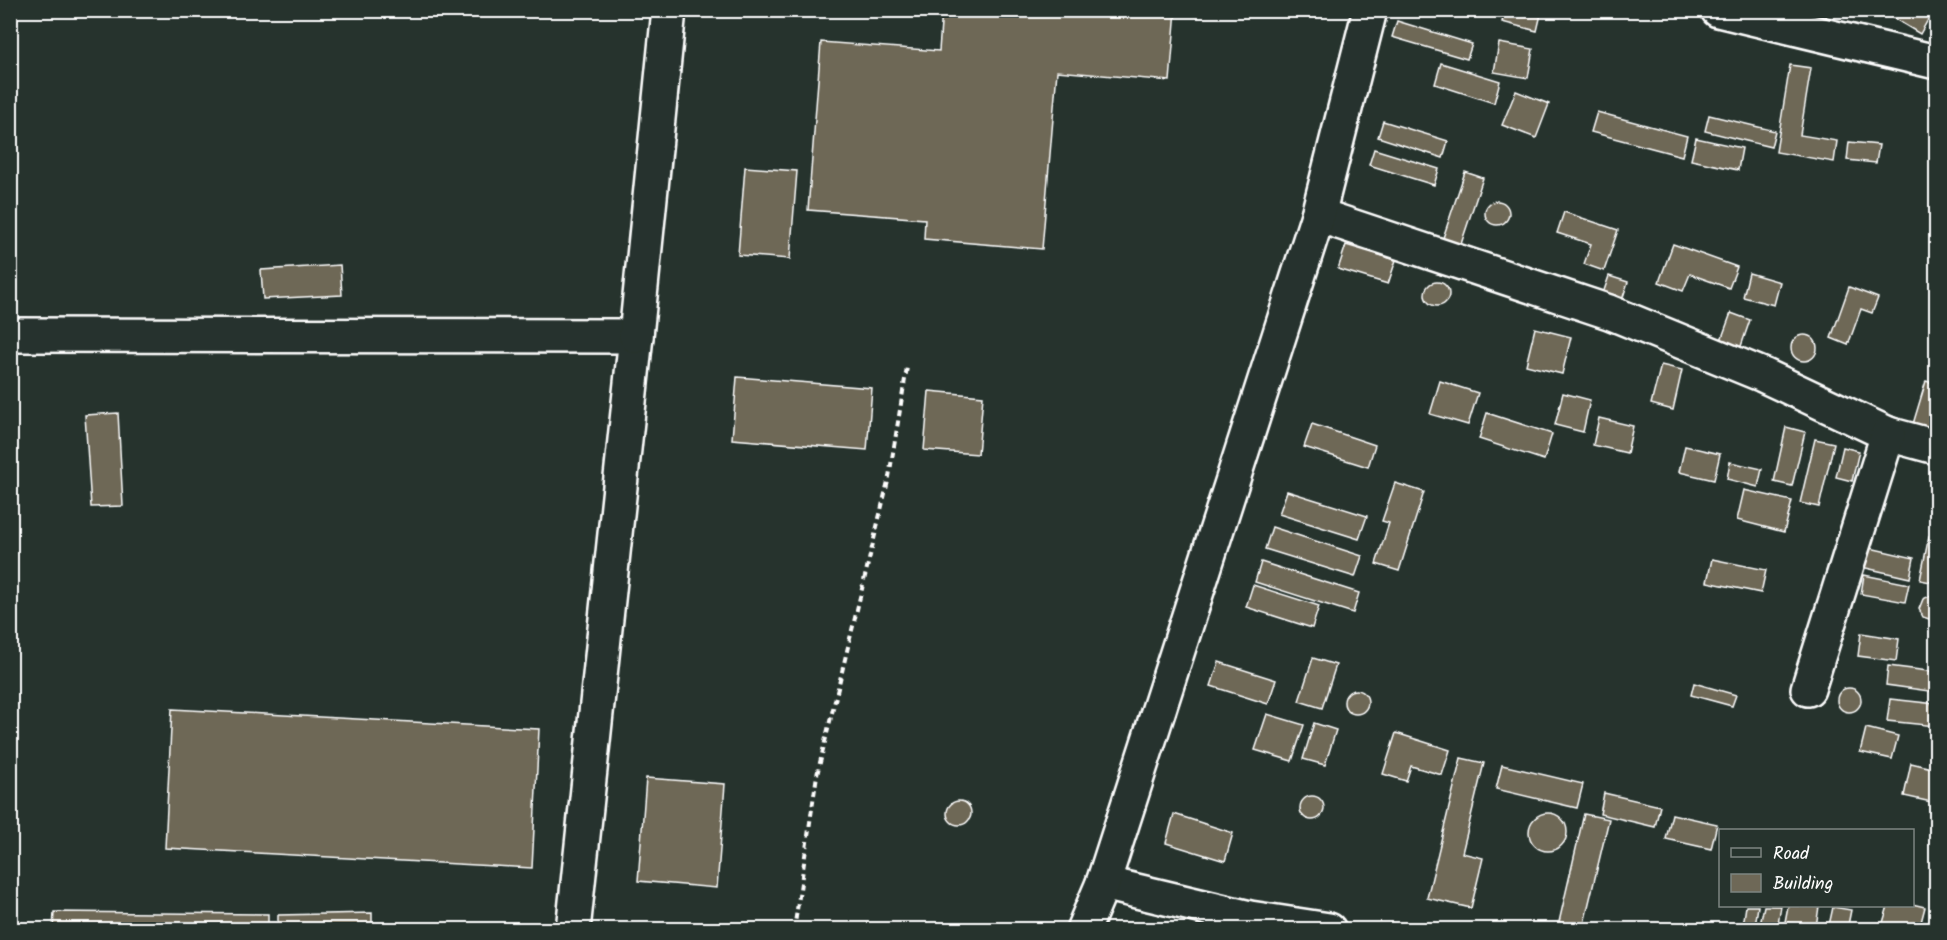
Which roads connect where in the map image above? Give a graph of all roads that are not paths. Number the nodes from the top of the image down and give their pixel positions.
1 (669, 10) edge
2 (1370, 10) edge
3 (1718, 10) edge
4 (1936, 62) edge
5 (1318, 215) junction
6 (10, 335) edge
7 (636, 336) junction
8 (1888, 434) junction
9 (1936, 447) edge
10 (1808, 689) dead end
11 (1102, 883) junction
12 (573, 930) edge
13 (1083, 930) edge
14 (1329, 930) edge

1 - 7 street
2 - 5 street
3 - 4 street
5 - 8 street
5 - 11 street
6 - 7 street
7 - 12 street
8 - 9 street
8 - 10 street
11 - 13 street
11 - 14 street

